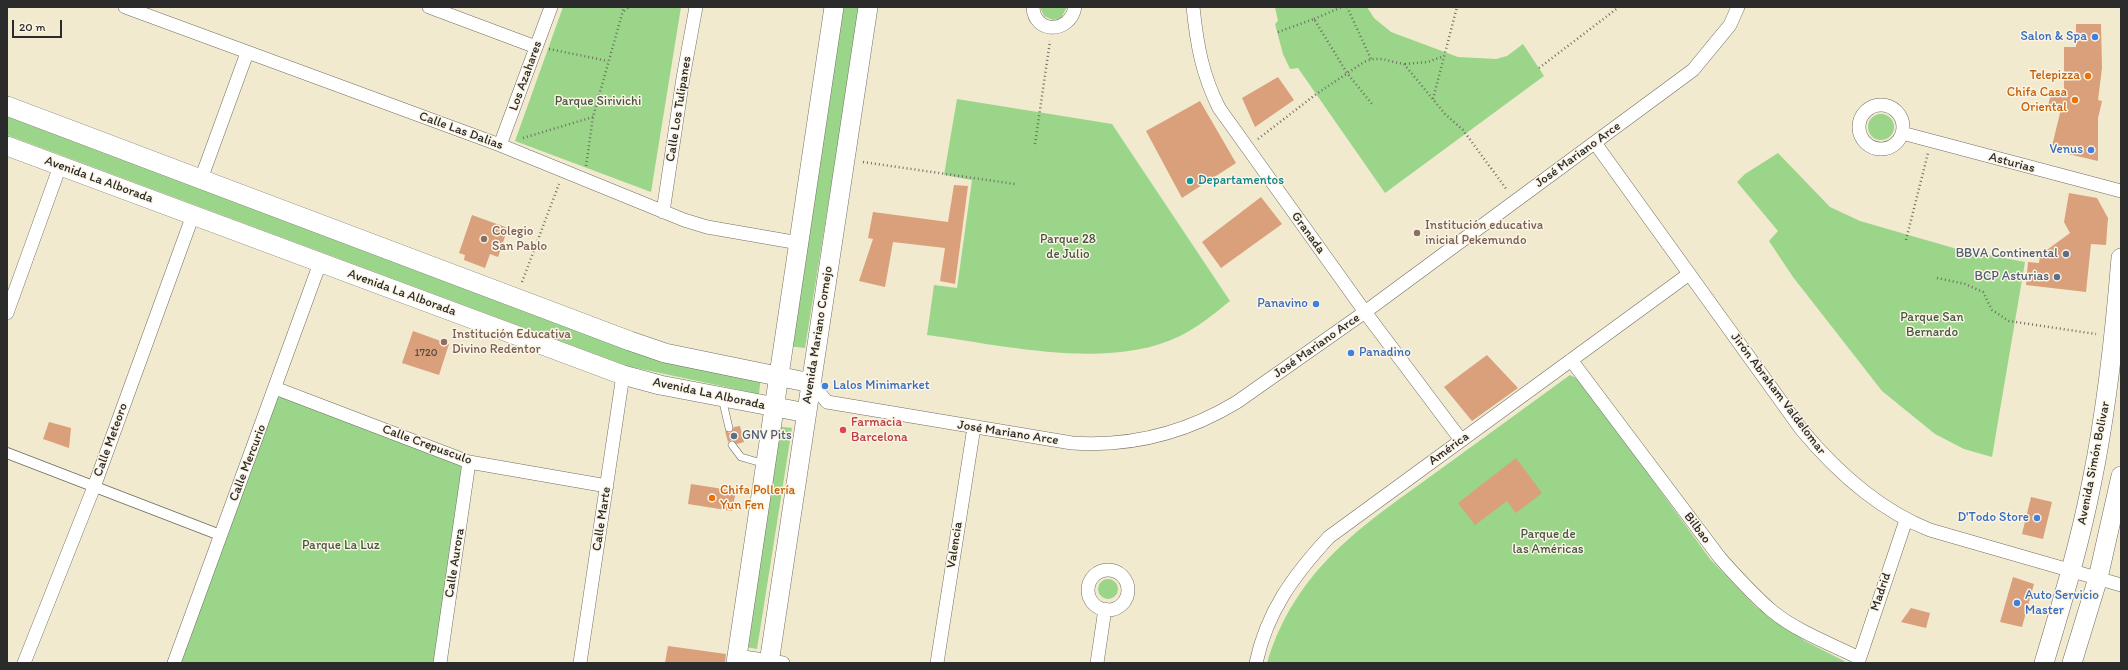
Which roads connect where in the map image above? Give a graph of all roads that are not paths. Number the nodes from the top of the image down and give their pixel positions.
1 (125, 7) edge
2 (429, 7) edge
3 (551, 7) edge
4 (696, 7) edge
5 (834, 7) edge
6 (868, 7) edge
7 (1033, 7) edge
8 (1075, 7) edge
9 (1193, 7) edge
10 (1738, 7) edge
11 (536, 47) junction
12 (247, 53) junction
13 (7, 106) edge
14 (1902, 133) dead end
15 (1595, 143) junction
16 (500, 145) junction
17 (7, 146) edge
18 (60, 166) junction
19 (201, 179) junction
20 (2121, 191) edge
21 (663, 212) junction
22 (193, 215) junction
23 (799, 243) junction
24 (2121, 258) edge
25 (320, 263) junction
26 (1688, 274) junction
27 (7, 312) edge
28 (1366, 312) junction
29 (2118, 338) edge
30 (1570, 360) junction
31 (623, 375) junction
32 (779, 376) junction
33 (811, 383) junction
34 (275, 388) junction
35 (722, 398) junction
36 (827, 402) junction
37 (775, 408) junction
38 (806, 413) junction
39 (974, 427) junction
40 (729, 428) dead end
41 (1461, 440) junction
42 (732, 445) dead end
43 (7, 453) edge
44 (469, 462) junction
45 (766, 464) junction
46 (2121, 476) edge
47 (607, 486) junction
48 (94, 487) junction
49 (1906, 520) junction
50 (220, 535) junction
51 (2072, 570) junction
52 (2098, 578) junction
53 (2121, 585) edge
54 (1105, 609) dead end
55 (737, 659) edge
56 (1858, 660) edge
57 (774, 662) edge
58 (24, 663) edge
59 (174, 663) edge
60 (440, 663) edge
61 (580, 663) edge
62 (937, 663) edge
63 (1097, 663) edge
64 (1256, 663) edge
65 (2044, 663) edge
66 (2072, 663) edge

1 - 12 street, Calle Las Dalias
2 - 11 street
3 - 11 street, Los Azahares
4 - 21 street, Calle Los Tulipanes
5 - 23 main road
6 - 33 main road, Avenida Mariano Cornejo
7 - 8 street
9 - 28 street, Granada
10 - 15 street, José Mariano Arce
11 - 16 street, Los Azahares
12 - 16 street, Calle Las Dalias
12 - 19 street
13 - 19 main road
14 - 20 street, Asturias
15 - 26 street, Jirón Abraham Valdelomar
15 - 28 street, José Mariano Arce
16 - 21 street, Calle Las Dalias
17 - 18 main road, Avenida La Alborada
18 - 22 main road, Avenida La Alborada
18 - 27 street
19 - 32 main road
21 - 23 street, Calle Las Dalias
22 - 25 main road, Avenida La Alborada
22 - 48 street, Calle Meteoro
23 - 32 main road
24 - 29 main road, Avenida Simón Bolivar
25 - 31 main road, Avenida La Alborada
25 - 34 street, Calle Mercurio
26 - 30 street, América
26 - 49 street, Jirón Abraham Valdelomar
28 - 39 street, José Mariano Arce
28 - 41 street, Granada
29 - 51 main road, Avenida Simón Bolivar
30 - 41 street, América
30 - 56 street, Bilbao
31 - 35 main road, Avenida La Alborada
31 - 47 street, Calle Marte
32 - 33 main road
32 - 37 main road
33 - 36 street
33 - 38 main road, Avenida Mariano Cornejo
34 - 44 street, Calle Crepusculo
34 - 50 street, Calle Mercurio
35 - 37 main road, Avenida La Alborada
35 - 40 lane
36 - 38 street
36 - 39 street, José Mariano Arce
37 - 38 main road, Avenida La Alborada
37 - 45 main road
38 - 57 main road, Avenida Mariano Cornejo
39 - 62 street, Valencia
41 - 64 street, América
42 - 45 lane
43 - 48 street
44 - 47 street, Calle Crepusculo
44 - 60 street, Calle Aurora
45 - 55 main road
46 - 52 main road
47 - 61 street, Calle Marte
48 - 50 street
48 - 58 street, Calle Meteoro
49 - 51 street, Jirón Abraham Valdelomar
49 - 56 street, Madrid
50 - 59 street, Calle Mercurio
51 - 52 street, Jirón Abraham Valdelomar
51 - 65 main road, Avenida Simón Bolivar
52 - 53 street, Jirón Abraham Valdelomar
52 - 66 main road
54 - 63 street
55 - 57 street

